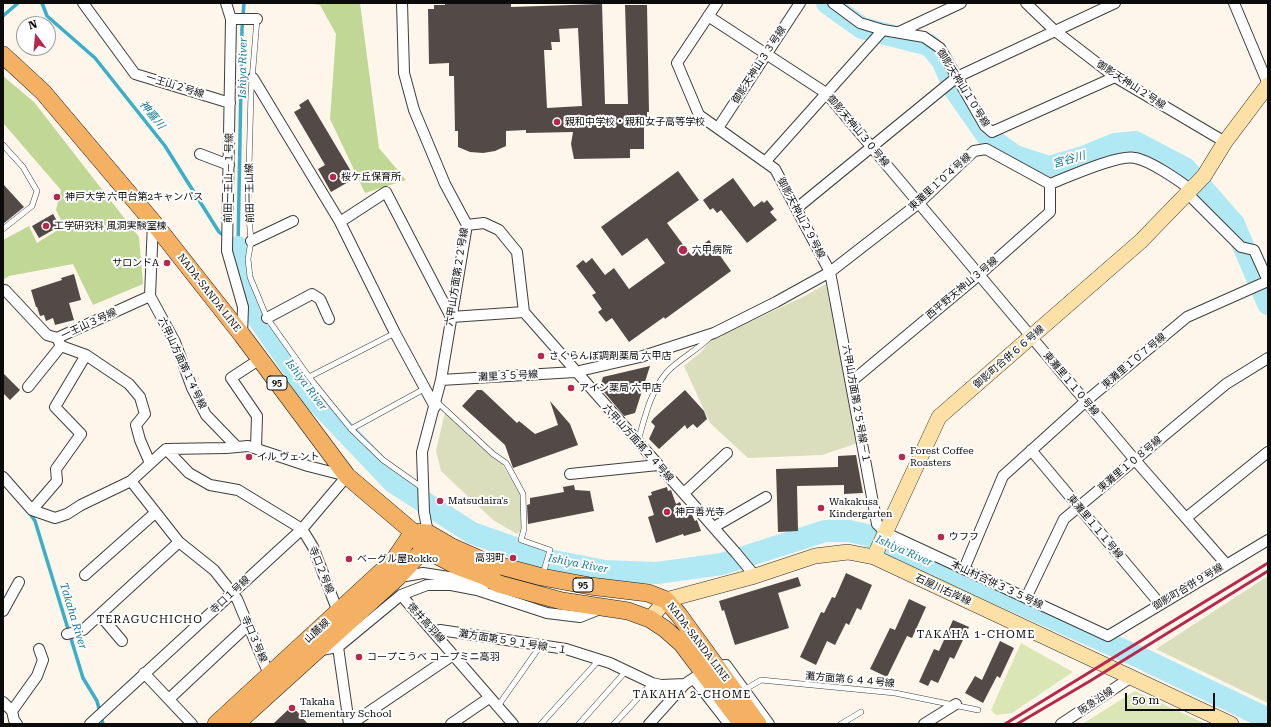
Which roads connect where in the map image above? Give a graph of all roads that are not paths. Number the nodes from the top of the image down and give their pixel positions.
1 (84, 3) edge
2 (220, 3) edge
3 (226, 3) edge
4 (402, 3) edge
5 (717, 3) edge
6 (800, 3) edge
7 (833, 3) edge
8 (961, 3) edge
9 (1026, 3) edge
10 (1115, 3) edge
11 (1234, 3) edge
12 (708, 16) junction
13 (231, 19) junction
14 (257, 19) joint
15 (1054, 30) junction
16 (883, 31) junction
17 (899, 32) junction
18 (767, 54) junction
19 (3, 55) edge
20 (956, 77) junction
21 (1115, 77) junction
22 (253, 78) junction
23 (1268, 85) edge
24 (826, 93) junction
25 (230, 102) junction
26 (718, 128) junction
27 (1225, 142) junction
28 (3, 145) edge
29 (872, 147) junction
30 (200, 154) dead end
31 (765, 162) junction
32 (229, 165) junction
33 (1050, 184) junction
34 (1189, 192) junction
35 (919, 203) junction
36 (797, 208) junction
37 (293, 221) dead end
38 (153, 222) junction
39 (340, 222) junction
40 (467, 225) junction
41 (3, 229) edge
42 (251, 241) junction
43 (830, 272) junction
44 (979, 275) junction
45 (1268, 282) edge
46 (3, 290) edge
47 (150, 296) junction
48 (524, 312) junction
49 (450, 317) junction
50 (267, 318) junction
51 (329, 319) dead end
52 (395, 333) junction
53 (714, 333) junction
54 (242, 336) junction
55 (1032, 338) junction
56 (59, 342) junction
57 (86, 354) junction
58 (1268, 358) edge
59 (260, 359) junction
60 (575, 372) junction
61 (309, 377) junction
62 (441, 380) junction
63 (852, 381) junction
64 (28, 387) dead end
65 (424, 389) junction
66 (1086, 401) junction
67 (436, 404) junction
68 (351, 429) junction
69 (638, 442) junction
70 (236, 446) junction
71 (256, 448) junction
72 (166, 449) junction
73 (1031, 450) junction
74 (1268, 452) edge
75 (727, 453) dead end
76 (1135, 460) junction
77 (150, 463) junction
78 (658, 465) junction
79 (570, 474) dead end
80 (3, 476) edge
81 (347, 476) junction
82 (131, 481) junction
83 (424, 489) junction
84 (684, 493) junction
85 (766, 497) dead end
86 (1078, 507) junction
87 (32, 510) junction
88 (424, 512) junction
89 (156, 513) junction
90 (1186, 518) junction
91 (302, 528) junction
92 (714, 528) junction
93 (886, 533) junction
94 (422, 538) junction
95 (1268, 540) edge
96 (179, 542) junction
97 (874, 557) junction
98 (1226, 564) junction
99 (964, 569) junction
100 (751, 572) junction
101 (85, 575) dead end
102 (543, 576) junction
103 (398, 577) junction
104 (20, 582) dead end
105 (499, 584) junction
106 (232, 593) junction
107 (401, 595) junction
108 (1026, 598) junction
109 (666, 600) junction
110 (1160, 604) junction
111 (605, 607) junction
112 (3, 611) edge
113 (338, 612) junction
114 (100, 615) junction
115 (650, 619) junction
116 (248, 625) junction
117 (434, 632) junction
118 (67, 634) dead end
119 (1108, 636) joint
120 (122, 641) dead end
121 (541, 645) junction
122 (338, 647) junction
123 (39, 649) dead end
124 (317, 651) junction
125 (453, 654) junction
126 (599, 660) junction
127 (626, 671) junction
128 (144, 673) junction
129 (700, 675) junction
130 (1130, 678) junction
131 (273, 681) junction
132 (652, 683) junction
133 (744, 690) junction
134 (489, 698) junction
135 (169, 700) junction
136 (3, 702) edge
137 (956, 704) junction
138 (498, 706) junction
139 (978, 710) dead end
140 (12, 711) junction
141 (861, 712) dead end
142 (92, 722) edge
143 (17, 724) edge
144 (192, 724) edge
145 (216, 724) edge
146 (236, 724) edge
147 (350, 724) edge
148 (451, 724) edge
149 (513, 724) edge
150 (541, 724) edge
151 (578, 724) edge
152 (614, 724) edge
153 (649, 724) edge
154 (729, 724) edge
155 (742, 724) edge
156 (758, 724) edge
157 (769, 724) edge
158 (841, 724) edge
159 (924, 724) edge
160 (1061, 724) edge
161 (1231, 724) edge

1 - 25 street, 一王山２号線
2 - 13 street
3 - 13 street, 前田一王山－１号線
4 - 40 street, 六甲山方面第２２号線
5 - 12 street, 御影天神山２９号線
6 - 18 street, 御影天神山３３号線
7 - 16 street, 御影天神山１０号線
8 - 17 street
9 - 15 street, 御影天神山２号線
10 - 15 street
11 - 23 street
12 - 18 street, 御影天神山３０号線
12 - 26 street, 御影天神山２９号線
13 - 14 street, 前田一王山線
13 - 25 street, 前田一王山－１号線
14 - 22 lane, 前田一王山線
15 - 20 street
15 - 21 street, 御影天神山２号線
16 - 17 street, 御影天神山１０号線
16 - 24 street
17 - 20 street, 御影天神山１０号線
18 - 24 street, 御影天神山３０号線
18 - 26 street, 御影天神山３３号線
19 - 38 main road, NADA-SANDA LINE / 95
20 - 21 street, 御影天神山１０号線
20 - 29 street
21 - 27 street, 御影天神山２号線
22 - 39 street
22 - 42 lane, 前田一王山線
23 - 27 street, 御影町合併６６号線
24 - 29 street, 御影天神山３０号線
24 - 31 street
25 - 32 street, 前田一王山－１号線
26 - 31 street, 御影天神山２９号線
27 - 34 street, 御影町合併６６号線
28 - 41 lane
29 - 35 street, 御影天神山３０号線
29 - 36 street
30 - 32 street
31 - 36 street, 御影天神山２９号線
32 - 54 street, 前田一王山－１号線
33 - 34 street
33 - 35 street, 東灘里１０４号線
33 - 44 street, 西平野天神山３号線
34 - 45 street
34 - 55 street, 御影町合併６６号線
35 - 43 street, 東灘里１０４号線
35 - 44 street, 東灘里１１０号線
36 - 43 street, 御影天神山２９号線
37 - 42 street
38 - 47 street
38 - 54 main road, NADA-SANDA LINE / 95
39 - 49 street
39 - 52 street
40 - 48 street
40 - 49 street, 六甲山方面第２２号線
42 - 50 lane, 前田一王山線
43 - 53 street, 東灘里１０４号線
43 - 63 street, 六甲山方面第２５号線－１
44 - 55 street, 東灘里１１０号線
44 - 63 street, 西平野天神山３号線
45 - 66 street, 東灘里１０７号線
46 - 56 street
47 - 56 street, 一王山３号線
47 - 70 street, 六甲山方面第１４号線
48 - 49 street
48 - 60 street, 六甲山方面第２４号線
49 - 62 street, 六甲山方面第２２号線
50 - 51 street
50 - 61 lane, 前田一王山線
52 - 61 lane
52 - 65 street
53 - 60 street, 灘里３５号線
53 - 69 lane
54 - 59 main road, NADA-SANDA LINE / 95
55 - 66 street, 東灘里１１０号線
55 - 93 street, 御影町合併６６号線
56 - 57 street, 一王山３号線
56 - 64 street
57 - 77 street, 一王山３号線
57 - 87 street
58 - 76 street, 東灘里１０８号線
59 - 71 street
59 - 81 main road, NADA-SANDA LINE / 95
60 - 62 street, 灘里３５号線
60 - 69 street, 六甲山方面第２４号線
61 - 68 lane, 前田一王山線
62 - 67 street, 六甲山方面第２２号線
63 - 93 street, 六甲山方面第２５号線－１
65 - 67 street
65 - 68 lane
66 - 73 street, 東灘里１０７号線
66 - 76 street, 東灘里１１０号線
67 - 83 street, 六甲山方面第２２号線
67 - 102 lane
68 - 83 lane, 前田一王山線
69 - 78 street, 六甲山方面第２４号線
70 - 71 street
70 - 72 street
71 - 81 street
72 - 77 street
72 - 91 street
73 - 86 street, 東灘里１１１号線
73 - 99 street, 東灘里１０７号線
74 - 90 street
75 - 84 street
76 - 86 street, 東灘里１０８号線
76 - 90 street, 東灘里１１０号線
77 - 82 street
78 - 79 street
78 - 84 street, 六甲山方面第２４号線
80 - 87 street
81 - 91 street, 寺口１号線
81 - 94 main road, NADA-SANDA LINE / 95
82 - 87 street
82 - 89 street, 寺口３号線
83 - 88 street, 六甲山方面第２２号線
84 - 92 street, 六甲山方面第２４号線
85 - 92 street
86 - 108 street, 東灘里１０８号線
86 - 110 street, 東灘里１１１号線
88 - 94 street, 六甲山方面第２２号線
88 - 94 street
89 - 96 street, 寺口３号線
89 - 101 street
90 - 98 street, 東灘里１１０号線
91 - 106 street, 寺口１号線
91 - 113 street, 寺口２号線
92 - 100 street, 六甲山方面第２４号線
93 - 97 street, 御影町合併６６号線
93 - 99 street, 本山村合併３３５号線
94 - 102 main road, NADA-SANDA LINE / 95
94 - 103 main road, 山麓線
94 - 105 main road, NADA-SANDA LINE / 95
94 - 113 main road, 山麓線
95 - 98 street, 御影町合併９号線
96 - 106 street, 寺口３号線
96 - 114 street
97 - 100 street, 石屋川右岸線
97 - 130 street, 石屋川右岸線
98 - 110 street, 御影町合併９号線
99 - 108 street, 本山村合併３３５号線
100 - 109 street, 石屋川右岸線
102 - 109 main road, NADA-SANDA LINE / 95
103 - 105 street
103 - 124 main road, 山麓線
104 - 112 street
105 - 111 main road, NADA-SANDA LINE / 95
106 - 116 street, 寺口３号線
106 - 128 street, 寺口１号線
107 - 111 street
107 - 117 street, 徳井高羽線
107 - 122 street
108 - 119 street, 本山村合併３３５号線
109 - 115 street
109 - 129 main road, NADA-SANDA LINE / 95
110 - 119 street, 御影町合併９号線
111 - 115 main road, NADA-SANDA LINE / 95
113 - 131 main road, 山麓線
114 - 118 street
114 - 120 street
115 - 129 main road, NADA-SANDA LINE / 95
116 - 131 street, 寺口３号線
116 - 135 street
117 - 121 street, 灘方面第５９１号線－１
117 - 125 street, 徳井高羽線
121 - 126 street, 灘方面第５９１号線－１
121 - 138 lane
122 - 124 street
122 - 147 street
123 - 140 street
124 - 131 main road, 山麓線
125 - 134 street, 徳井高羽線
125 - 147 street
126 - 127 street, 灘方面第５９１号線－１
126 - 150 lane
127 - 132 street, 灘方面第５９１号線－１
127 - 151 lane
128 - 135 street
128 - 142 street, 寺口１号線
129 - 132 street, 灘方面第５９１号線－１
129 - 133 street
129 - 153 street
129 - 154 street
129 - 155 main road, NADA-SANDA LINE / 95
129 - 156 main road, NADA-SANDA LINE / 95
130 - 160 street, 阪急沿線
130 - 161 street, 石屋川右岸線
131 - 145 main road, 山麓線
131 - 146 main road, 山麓線
132 - 152 lane
133 - 137 lane, 灘方面第６４４号線
133 - 157 street
134 - 138 street, 徳井高羽線
134 - 148 street
135 - 144 street
136 - 140 street
137 - 139 lane, 灘方面第６４４号線
137 - 159 street
138 - 149 street, 徳井高羽線
140 - 143 street
141 - 158 lane

